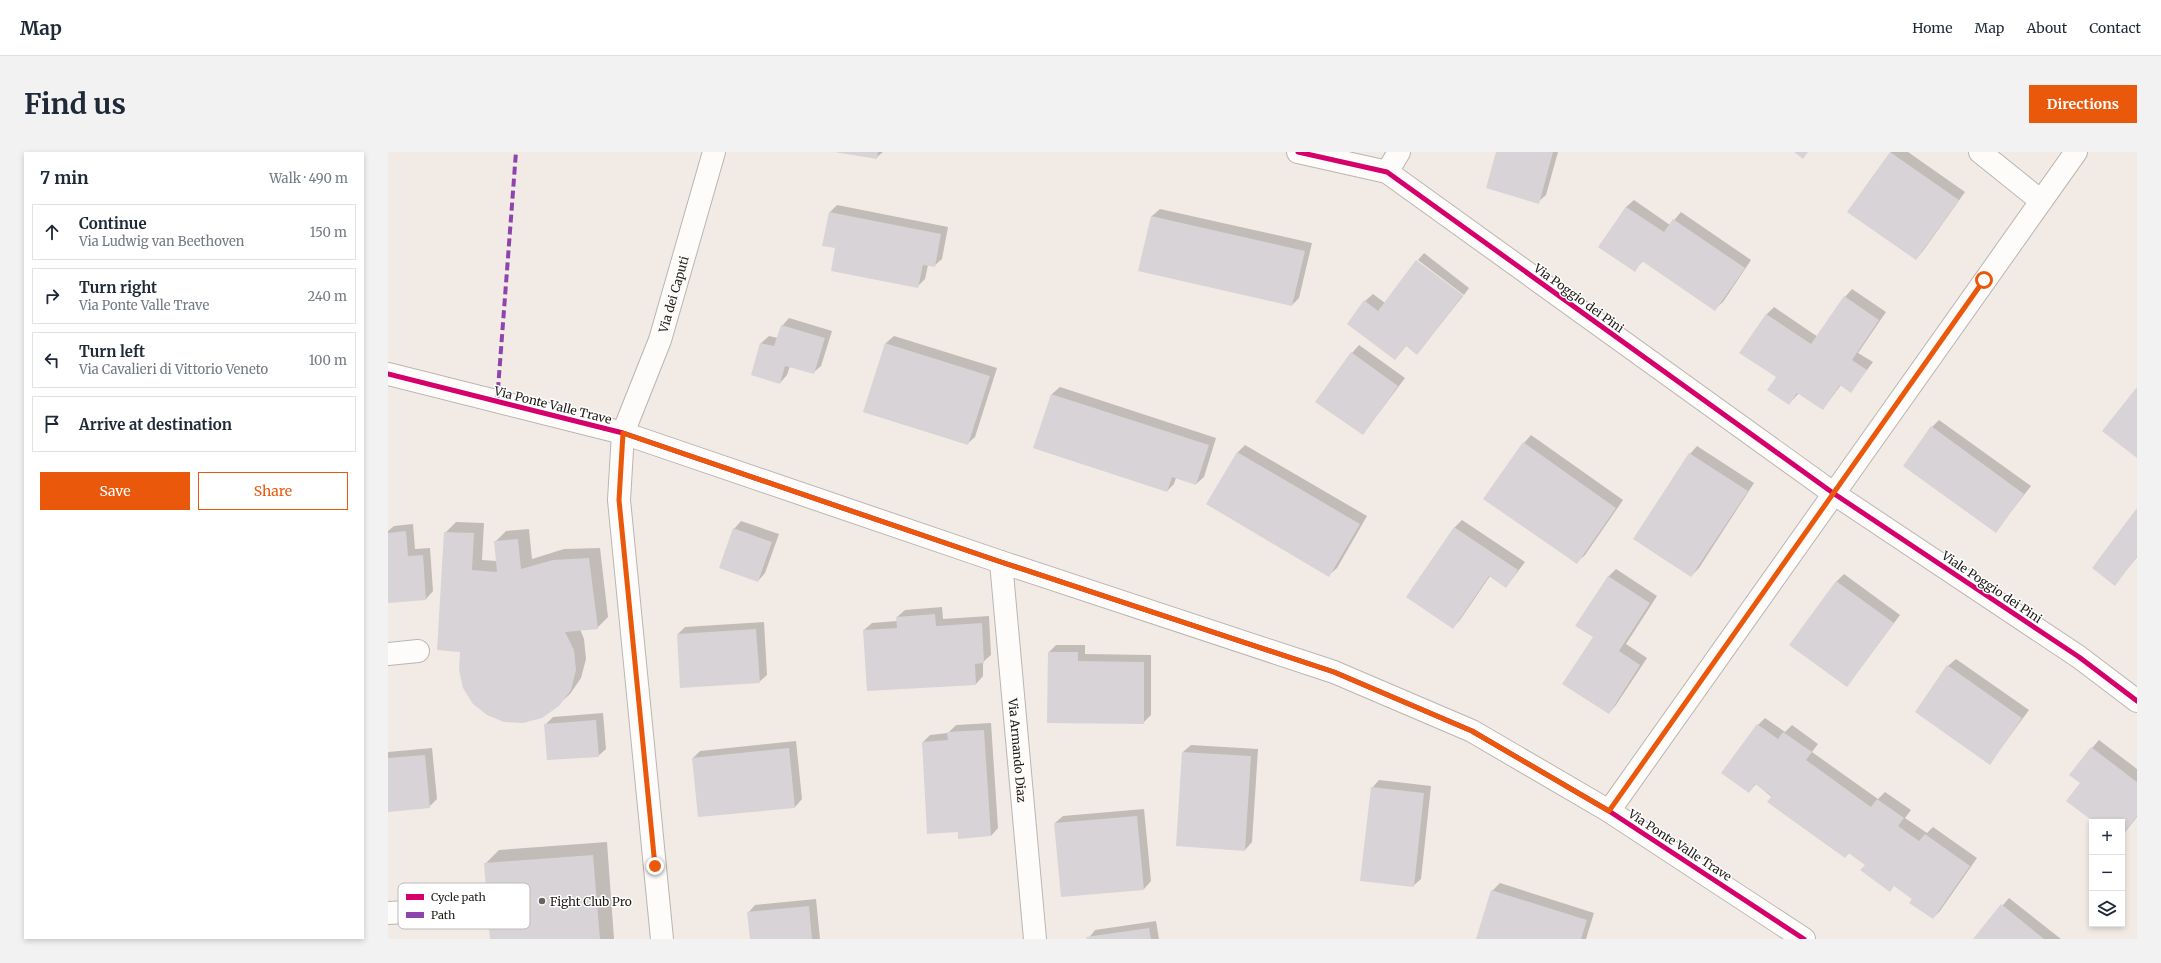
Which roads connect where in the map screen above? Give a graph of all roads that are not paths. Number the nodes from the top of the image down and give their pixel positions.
1 (714, 152) edge
2 (1298, 152) edge
3 (1399, 152) edge
4 (1980, 152) edge
5 (2076, 152) edge
6 (1387, 172) junction
7 (2041, 201) junction
8 (388, 374) edge
9 (623, 433) junction
10 (1833, 493) junction
11 (1001, 562) junction
12 (418, 651) dead end
13 (388, 654) edge
14 (2137, 701) edge
15 (1609, 811) junction
16 (398, 912) edge
17 (388, 913) edge
18 (662, 939) edge
19 (1035, 939) edge
20 (1804, 939) edge

1 - 9 street, Via dei Caputi
2 - 6 street, Via Poggio dei Pini
3 - 6 street
4 - 7 street
5 - 7 street
6 - 10 street, Via Poggio dei Pini
7 - 10 street
8 - 9 street, Via Ponte Valle Trave
9 - 11 street, Via Ponte Valle Trave
9 - 18 street, Via dei Caputi
10 - 14 street, Viale Poggio dei Pini
10 - 15 street
11 - 15 street, Via Ponte Valle Trave
11 - 19 street, Via Armando Diaz
12 - 13 street
15 - 20 street, Via Ponte Valle Trave
16 - 17 street

